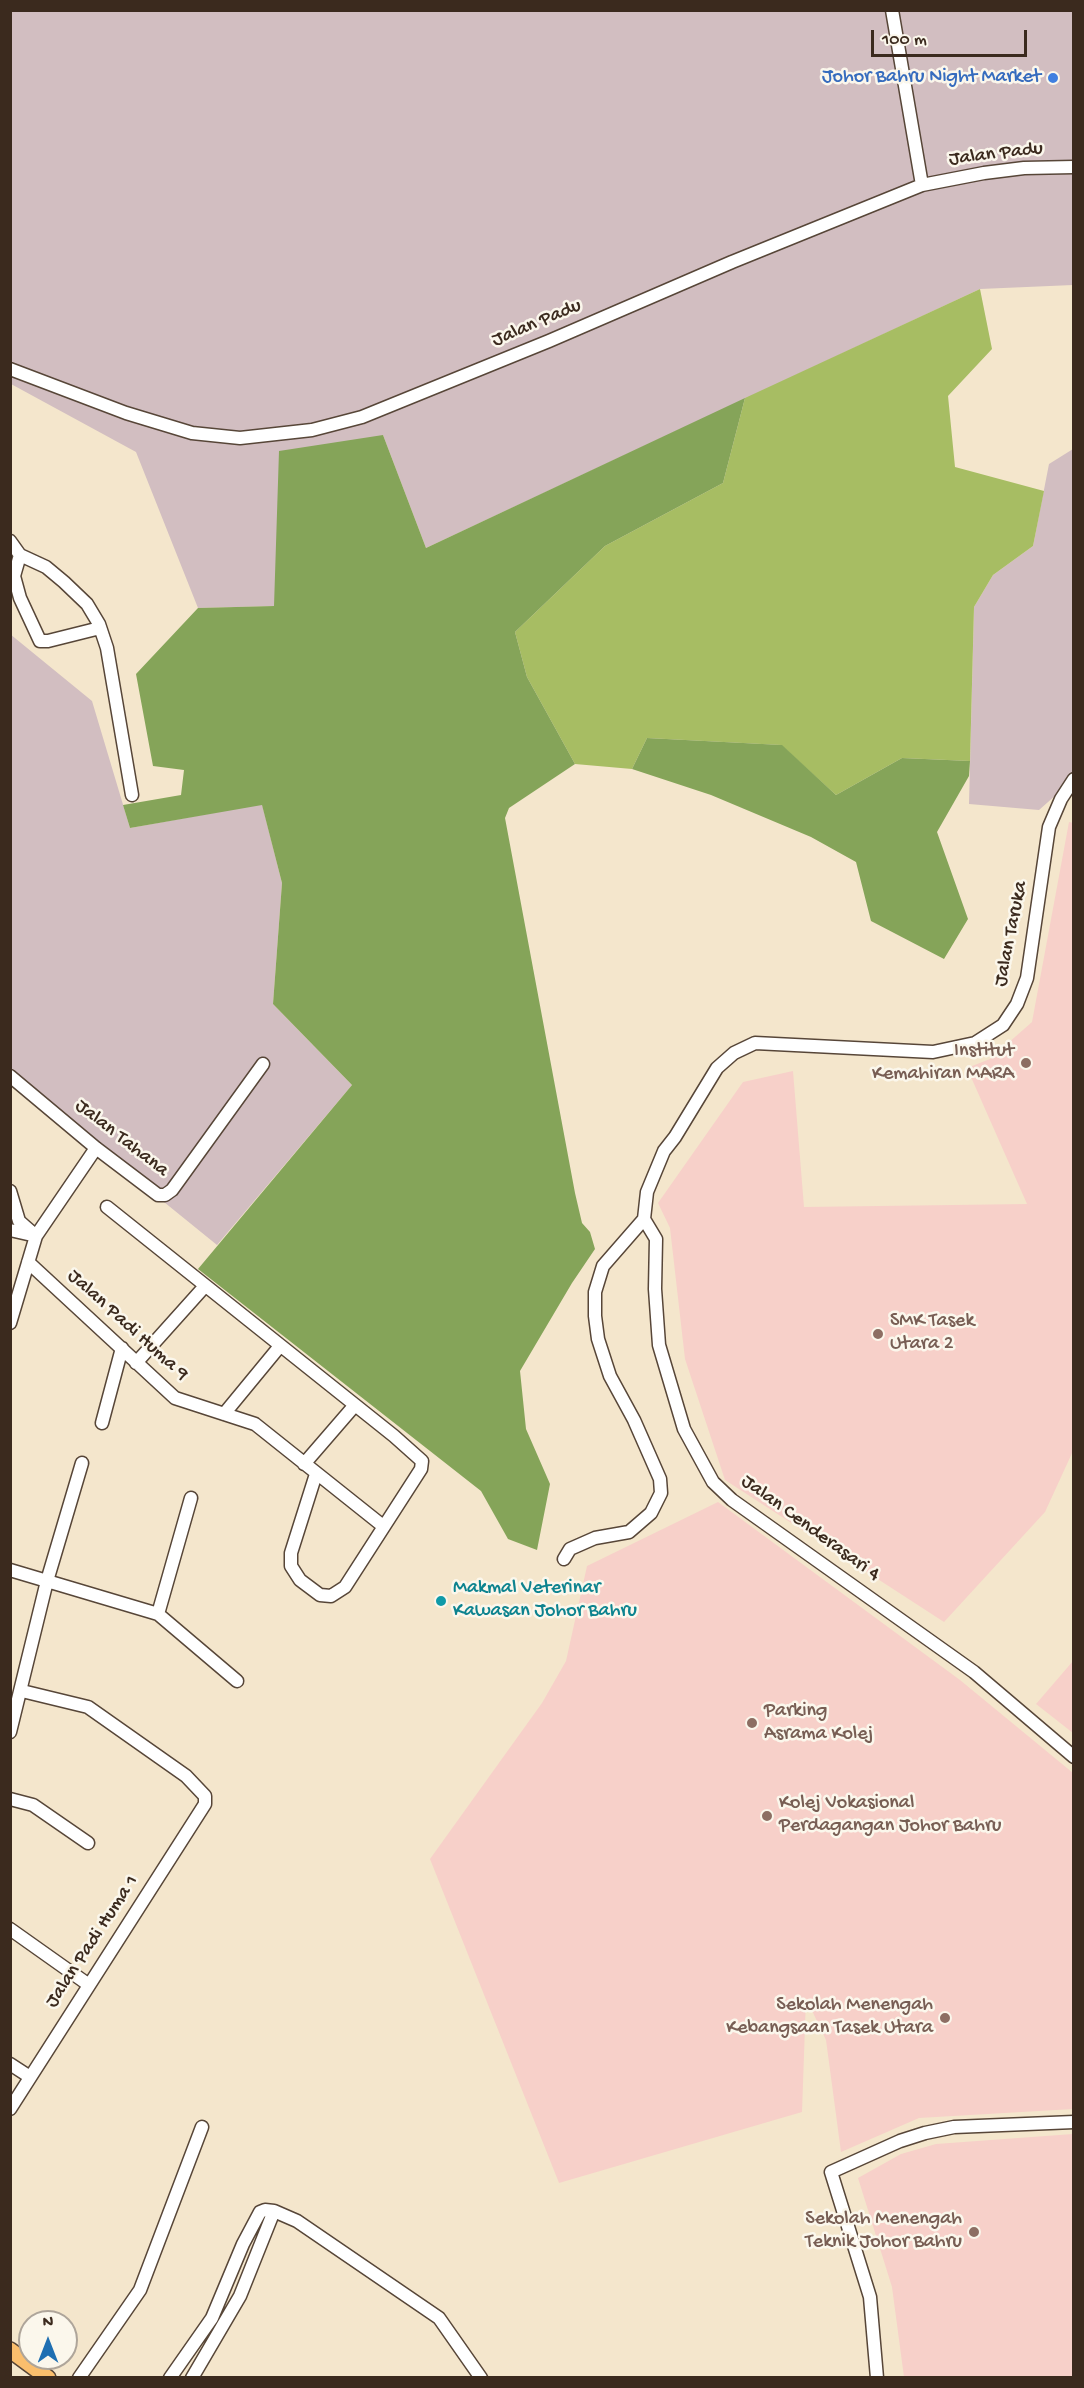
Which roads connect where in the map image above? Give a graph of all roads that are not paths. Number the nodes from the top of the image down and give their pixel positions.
1 (892, 10) edge
2 (1074, 167) edge
3 (922, 185) junction
4 (10, 369) edge
5 (10, 541) edge
6 (20, 555) junction
7 (100, 628) junction
8 (1074, 779) edge
9 (132, 795) dead end
10 (263, 1064) dead end
11 (10, 1076) edge
12 (96, 1148) junction
13 (10, 1191) edge
14 (107, 1207) dead end
15 (644, 1219) junction
16 (10, 1230) edge
17 (36, 1236) junction
18 (28, 1262) junction
19 (205, 1286) junction
20 (10, 1323) edge
21 (280, 1346) junction
22 (122, 1348) junction
23 (136, 1363) junction
24 (355, 1405) junction
25 (224, 1414) junction
26 (102, 1423) dead end
27 (82, 1463) dead end
28 (304, 1464) junction
29 (316, 1474) junction
30 (191, 1498) dead end
31 (383, 1526) junction
32 (564, 1559) dead end
33 (10, 1570) edge
34 (47, 1581) junction
35 (158, 1614) junction
36 (237, 1681) dead end
37 (22, 1691) junction
38 (10, 1732) edge
39 (1074, 1757) edge
40 (10, 1799) edge
41 (88, 1843) dead end
42 (10, 1929) edge
43 (89, 1985) junction
44 (10, 2064) edge
45 (30, 2077) junction
46 (10, 2109) edge
47 (1074, 2122) edge
48 (202, 2127) dead end
49 (274, 2211) junction
50 (10, 2350) edge
51 (48, 2378) edge
52 (79, 2378) edge
53 (170, 2378) edge
54 (192, 2378) edge
55 (481, 2378) edge
56 (878, 2378) edge

1 - 3 street
2 - 3 street, Jalan Padu
3 - 4 street, Jalan Padu
5 - 6 street
6 - 7 street
6 - 7 street
7 - 9 street
8 - 15 street, Jalan Taruka
10 - 12 street, Jalan Tahana
11 - 12 street, Jalan Tahana
12 - 17 street
13 - 17 street
14 - 19 street
15 - 32 street
15 - 39 street, Jalan Cenderasari 4
16 - 17 street
17 - 18 street
18 - 20 street
18 - 22 street, Jalan Padi Huma 9
19 - 21 street
19 - 23 street
21 - 24 street
21 - 25 street
22 - 23 street, Jalan Padi Huma 9
22 - 26 street
23 - 25 street, Jalan Padi Huma 9
24 - 28 street
24 - 31 street
25 - 28 street, Jalan Padi Huma 9
27 - 34 street
28 - 29 street, Jalan Padi Huma 9
29 - 31 street, Jalan Padi Huma 9
29 - 31 street
30 - 35 street
33 - 34 street
34 - 35 street
34 - 37 street
35 - 36 street
37 - 38 street
37 - 43 street, Jalan Padi Huma 1
40 - 41 street
42 - 43 street
43 - 45 street, Jalan Padi Huma 1
44 - 45 street
45 - 46 street, Jalan Padi Huma 1
47 - 56 street
48 - 52 street
49 - 53 street
49 - 54 street
49 - 55 street
50 - 51 main road

